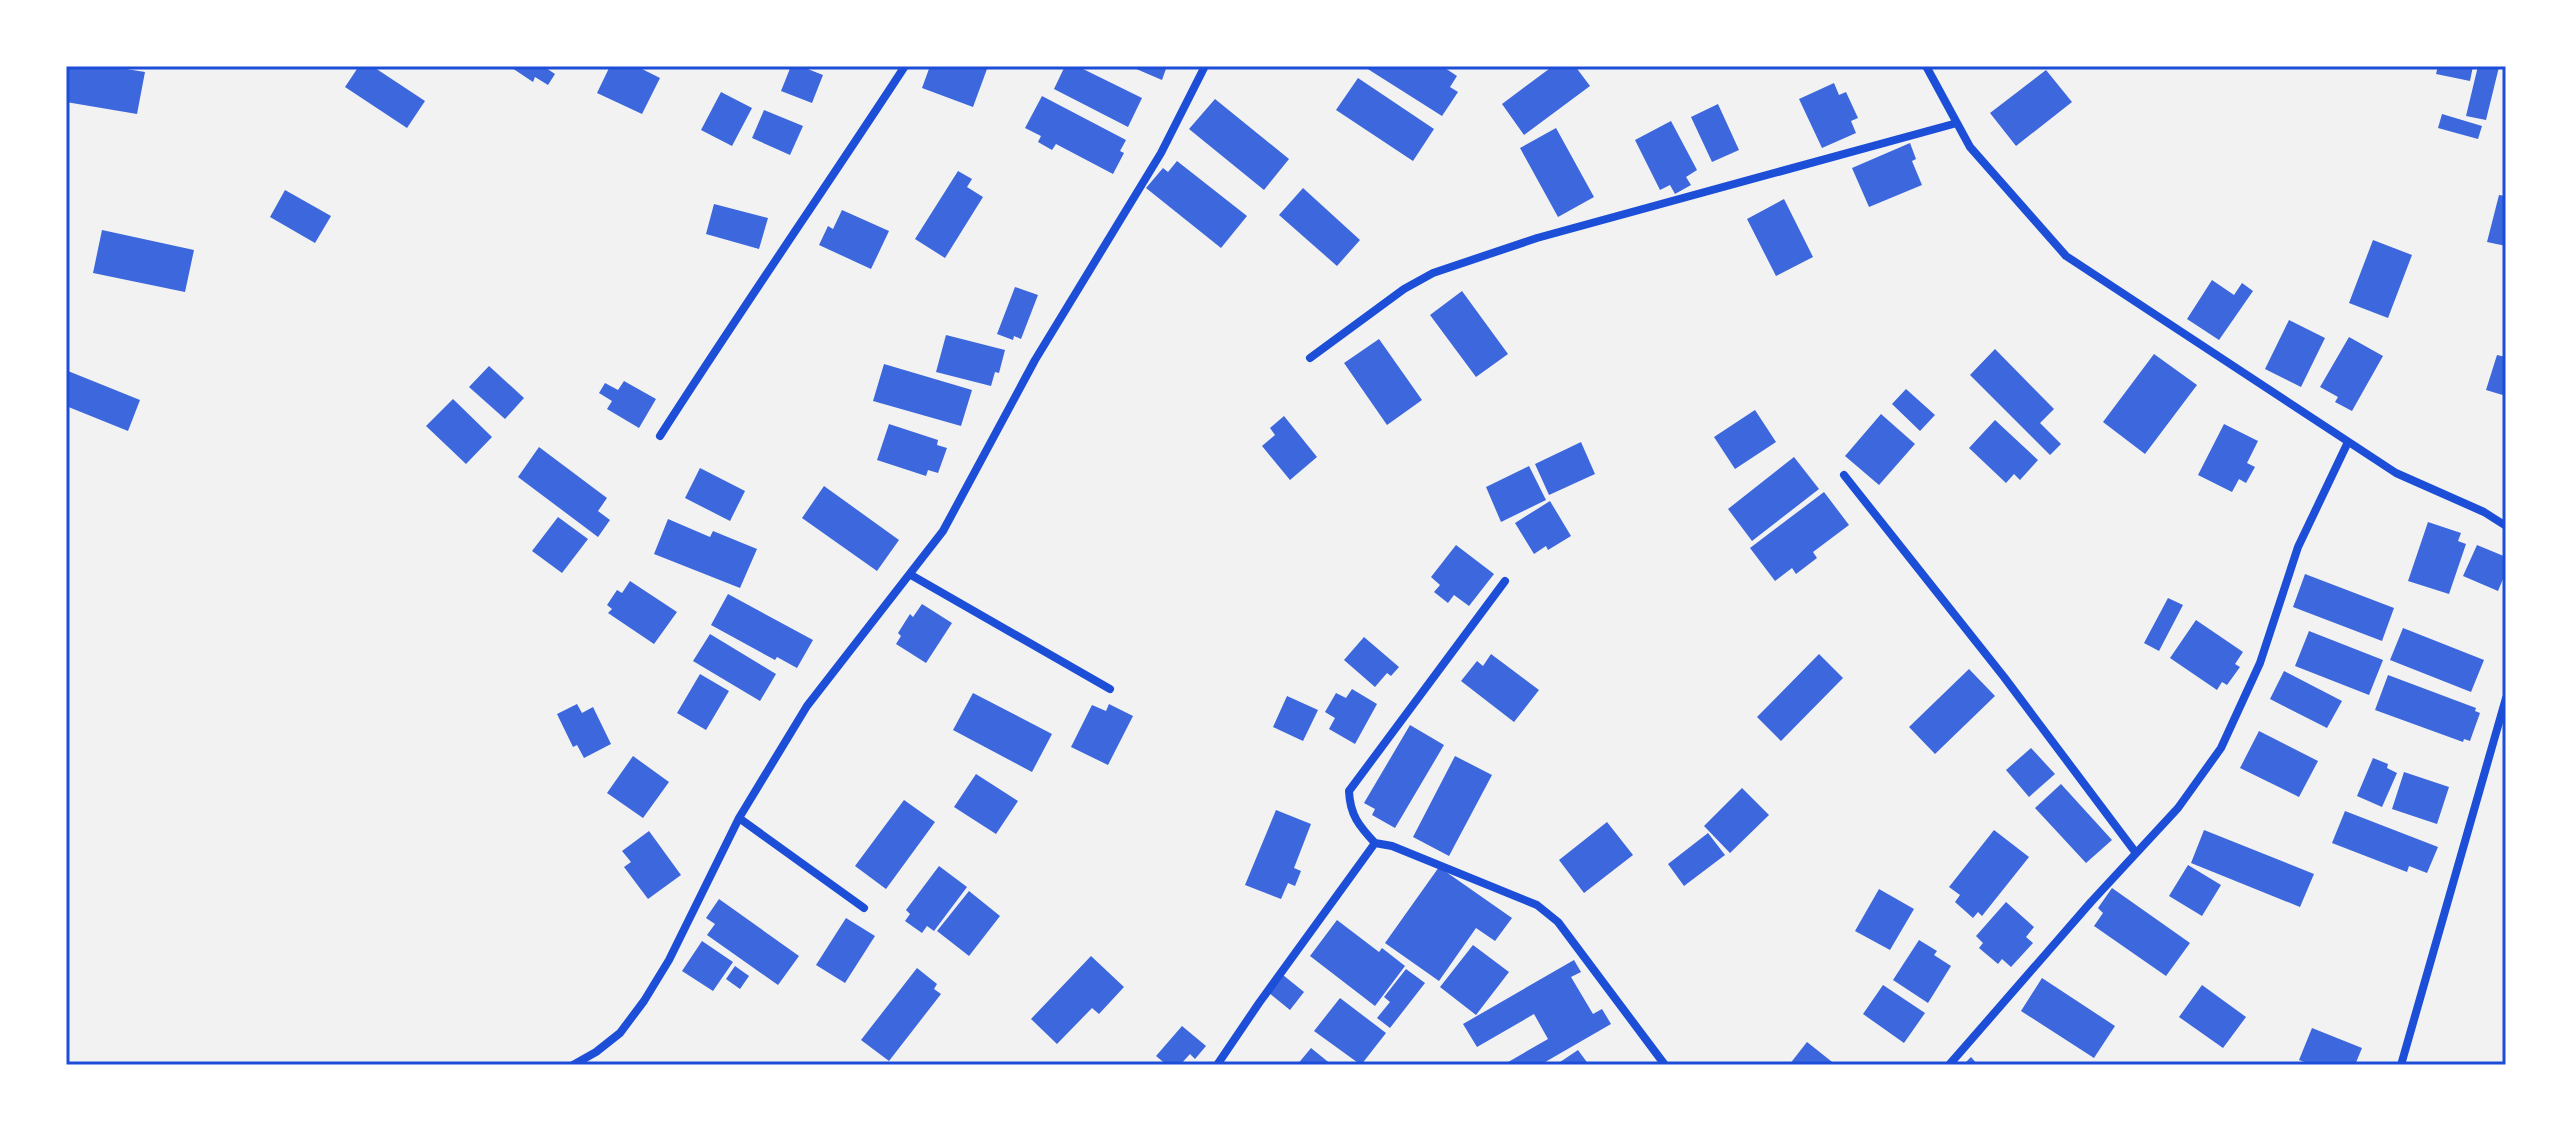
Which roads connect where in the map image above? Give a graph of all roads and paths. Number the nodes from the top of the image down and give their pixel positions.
1 (905, 66) edge
2 (1205, 66) edge
3 (1926, 66) edge
4 (1957, 123) junction
5 (1310, 358) dead end
6 (660, 436) dead end
7 (2348, 442) junction
8 (1844, 475) dead end
9 (2506, 526) edge
10 (911, 575) junction
11 (1505, 581) dead end
12 (1110, 689) dead end
13 (2506, 698) edge
14 (739, 818) junction
15 (1375, 843) junction
16 (2136, 853) junction
17 (864, 908) dead end
18 (573, 1065) edge
19 (1217, 1065) edge
20 (1665, 1065) edge
21 (1949, 1065) edge
22 (2401, 1065) edge

1 - 6 street
2 - 10 street
3 - 4 street
4 - 5 street
4 - 7 street
7 - 9 street
7 - 16 street
8 - 16 street
10 - 12 street
10 - 14 street
11 - 15 street
13 - 22 street
14 - 17 street
14 - 18 street
15 - 19 street
15 - 20 street
16 - 21 street

